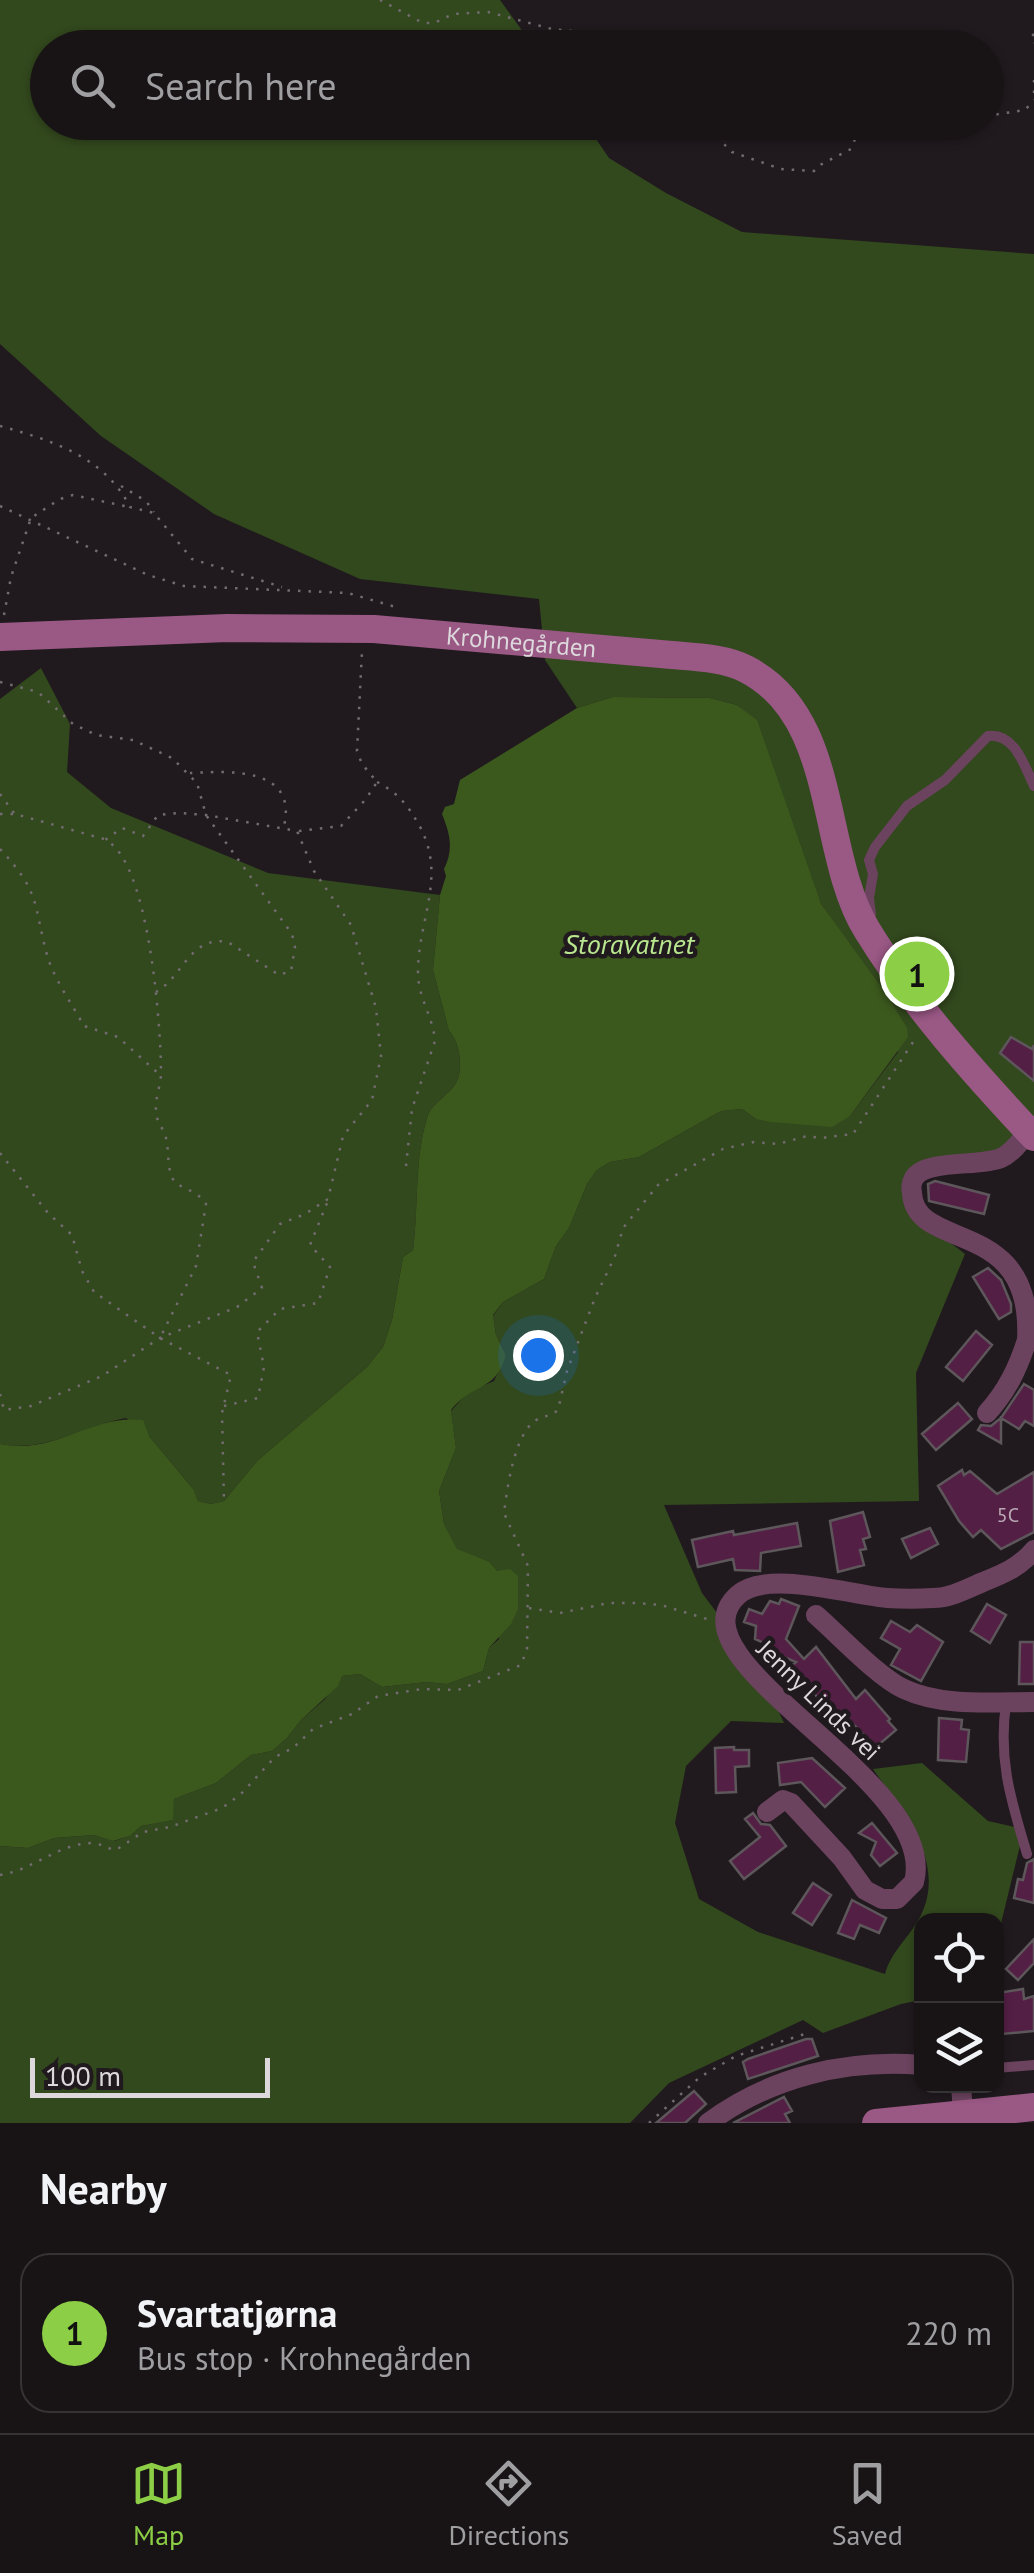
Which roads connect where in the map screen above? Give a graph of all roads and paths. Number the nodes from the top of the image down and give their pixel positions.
1 (380, 0) edge
2 (552, 30) edge
3 (1034, 34) edge
4 (1034, 43) edge
5 (1034, 80) edge
6 (1034, 93) edge
7 (1034, 100) edge
8 (1004, 113) edge
9 (720, 140) edge
10 (855, 140) edge
11 (0, 426) edge
12 (119, 485) junction
13 (0, 506) edge
14 (130, 507) junction
15 (154, 513) junction
16 (30, 518) junction
17 (288, 589) junction
18 (398, 608) dead end
19 (374, 628) junction
20 (1, 636) edge
21 (0, 682) edge
22 (188, 774) junction
23 (377, 782) junction
24 (1034, 786) edge
25 (0, 794) edge
26 (0, 814) edge
27 (15, 814) junction
28 (206, 815) junction
29 (284, 829) junction
30 (297, 831) junction
31 (105, 840) junction
32 (0, 849) edge
33 (866, 929) junction
34 (154, 993) junction
35 (932, 1018) junction
36 (162, 1076) junction
37 (1031, 1134) edge
38 (0, 1153) edge
39 (406, 1166) dead end
40 (328, 1199) junction
41 (160, 1338) junction
42 (0, 1394) edge
43 (222, 1406) junction
44 (987, 1414) dead end
45 (224, 1501) dead end
46 (1034, 1550) edge
47 (528, 1608) junction
48 (816, 1615) dead end
49 (724, 1617) junction
50 (1006, 1702) junction
51 (1034, 1702) edge
52 (767, 1812) dead end
53 (1028, 1854) dead end
54 (0, 1875) edge
55 (808, 2034) dead end
56 (1034, 2064) edge
57 (914, 2065) edge
58 (1004, 2067) edge
59 (962, 2099) edge
60 (1034, 2107) edge
61 (650, 2123) edge
62 (708, 2123) edge
63 (876, 2123) edge

1 - 2 path
3 - 4 path
5 - 6 path
7 - 8 path
9 - 10 path
11 - 12 path
12 - 14 path
12 - 15 path
13 - 16 path
14 - 15 path
14 - 16 path
15 - 17 path
16 - 17 path
16 - 20 path
17 - 18 path
19 - 20 main road, Krohnegården
19 - 23 path
19 - 33 main road, Krohnegården
21 - 22 path
22 - 28 path
22 - 29 path
23 - 30 path
23 - 39 path
24 - 33 lane
25 - 27 path
26 - 27 path
27 - 31 path
28 - 29 path
28 - 31 path
28 - 34 path
29 - 30 path
30 - 40 path
31 - 34 path
32 - 36 path
33 - 35 main road, Krohnegården
34 - 36 path
35 - 37 main road, Krohnegården
35 - 47 path
36 - 41 path
37 - 44 street, Krohnegården
38 - 41 path
40 - 41 path
40 - 43 path
41 - 42 path
41 - 43 path
43 - 45 path
46 - 49 street
47 - 49 path
47 - 54 path
48 - 50 street
49 - 52 street, Jenny Linds vei
50 - 51 street
50 - 53 lane
55 - 61 path
56 - 58 lane
57 - 62 street
59 - 60 main road
59 - 63 main road

